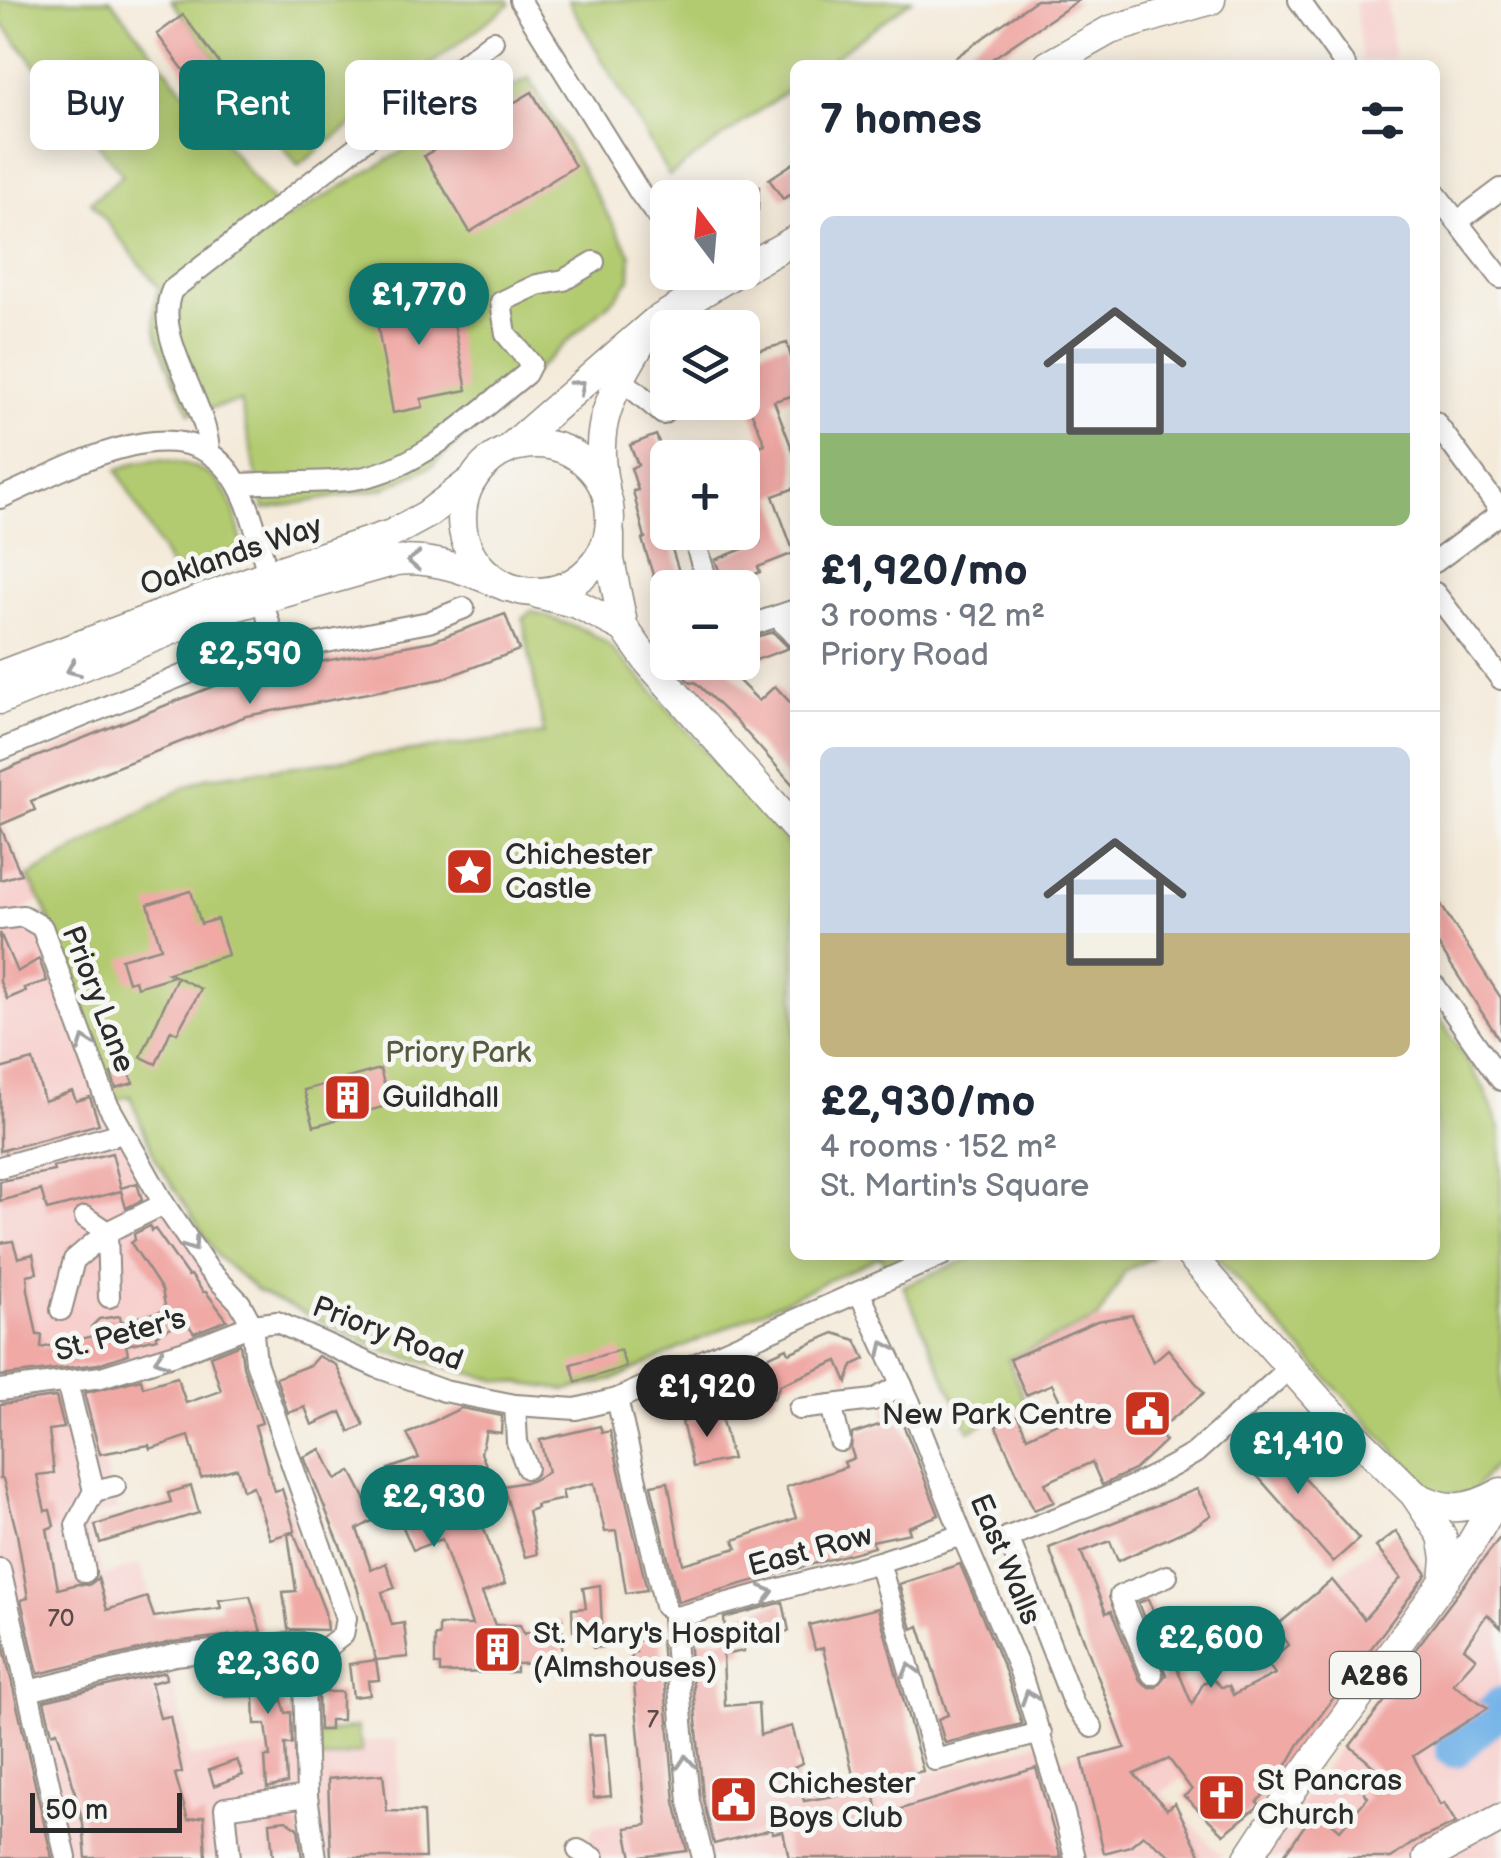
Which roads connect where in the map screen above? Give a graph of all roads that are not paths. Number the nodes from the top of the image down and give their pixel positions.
1 (520, 0) edge
2 (1210, 0) edge
3 (1299, 0) edge
4 (1167, 5) edge
5 (494, 42) dead end
6 (1057, 60) edge
7 (1341, 60) edge
8 (1501, 189) edge
9 (1440, 199) edge
10 (650, 206) edge
11 (1457, 222) junction
12 (790, 243) edge
13 (760, 260) edge
14 (594, 262) dead end
15 (1501, 278) edge
16 (689, 290) edge
17 (667, 310) edge
18 (650, 325) edge
19 (650, 329) edge
20 (621, 379) junction
21 (650, 403) edge
22 (1440, 429) edge
23 (506, 450) junction
24 (209, 453) junction
25 (473, 479) junction
26 (238, 484) junction
27 (0, 498) edge
28 (609, 511) junction
29 (1501, 512) edge
30 (1440, 558) edge
31 (265, 586) junction
32 (519, 590) junction
33 (1440, 600) edge
34 (464, 608) dead end
35 (786, 613) edge
36 (760, 622) edge
37 (624, 628) junction
38 (278, 652) junction
39 (650, 652) edge
40 (0, 675) edge
41 (1501, 679) edge
42 (675, 680) edge
43 (0, 700) edge
44 (0, 750) edge
45 (790, 822) edge
46 (0, 920) edge
47 (1440, 993) edge
48 (1501, 1080) edge
49 (122, 1133) junction
50 (0, 1167) edge
51 (164, 1204) junction
52 (85, 1217) dead end
53 (107, 1232) junction
54 (931, 1260) edge
55 (1195, 1260) edge
56 (859, 1292) junction
57 (108, 1297) dead end
58 (61, 1310) dead end
59 (252, 1325) junction
60 (1291, 1367) junction
61 (67, 1382) junction
62 (902, 1386) junction
63 (0, 1390) edge
64 (617, 1399) junction
65 (515, 1405) junction
66 (831, 1405) junction
67 (799, 1409) dead end
68 (840, 1441) dead end
69 (526, 1468) dead end
70 (116, 1486) dead end
71 (94, 1491) junction
72 (1501, 1492) edge
73 (1414, 1494) junction
74 (962, 1536) junction
75 (879, 1562) junction
76 (0, 1569) edge
77 (84, 1572) dead end
78 (1167, 1576) dead end
79 (1444, 1581) junction
80 (2, 1596) edge
81 (669, 1612) junction
82 (321, 1650) junction
83 (1152, 1674) dead end
84 (28, 1691) junction
85 (1092, 1727) dead end
86 (1040, 1733) junction
87 (307, 1796) junction
88 (1501, 1818) edge
89 (66, 1858) edge
90 (230, 1858) edge
91 (316, 1858) edge
92 (704, 1858) edge
93 (1075, 1858) edge
94 (1248, 1858) edge
95 (1426, 1858) edge

1 - 10 street
2 - 4 main road
3 - 7 street
4 - 6 main road
5 - 24 street
8 - 11 street
9 - 11 street
11 - 15 street
12 - 13 main road
14 - 26 street
16 - 17 main road
23 -> 18 main road
19 - 20 main road
20 - 21 street
20 - 28 main road
22 - 29 street
23 - 25 main road
23 - 28 main road
24 - 26 street
24 - 27 street
25 - 31 main road, Oaklands Way
25 - 32 main road
26 - 31 street
28 - 32 main road
28 - 37 main road
29 - 30 street
32 -> 31 main road, Oaklands Way
31 - 38 street
31 - 40 main road, Oaklands Way
31 -> 43 main road, Oaklands Way
32 - 37 main road, Oaklands Way
33 - 41 street
34 - 38 street
35 - 36 street
37 - 39 main road
38 - 44 street
42 - 45 main road
49 -> 46 street, Priory Lane
47 - 48 street
49 - 50 street
49 - 51 street
51 - 53 street
51 -> 59 street
52 - 53 street
53 - 57 street
53 - 58 street
54 - 56 street, Priory Road
55 - 60 main road, A286
62 -> 56 street, East Walls
56 - 64 street, Priory Road
59 -> 61 street, St. Peter's
59 - 65 street, Priory Road
59 - 82 street
60 - 73 main road, A286
60 - 85 street
61 - 63 street, St. Peter's
61 - 71 street
62 - 66 street
62 - 74 street, East Walls
64 - 65 street, Priory Road
64 - 81 street
65 - 69 street
66 - 67 street
66 - 68 street
70 - 71 street
71 - 77 street
72 - 73 main road, A286
72 - 79 main road, A286
73 - 79 main road, A286
74 - 75 street, East Row
86 -> 74 street, East Walls
81 -> 75 street, East Row
86 -> 75 street
76 - 80 street
78 - 83 street
79 - 94 main road, A286
80 - 84 street
92 -> 81 street
82 - 84 street
82 - 87 street
84 - 89 street
86 - 93 street, East Walls
87 - 90 street
87 - 91 street
88 - 95 main road

